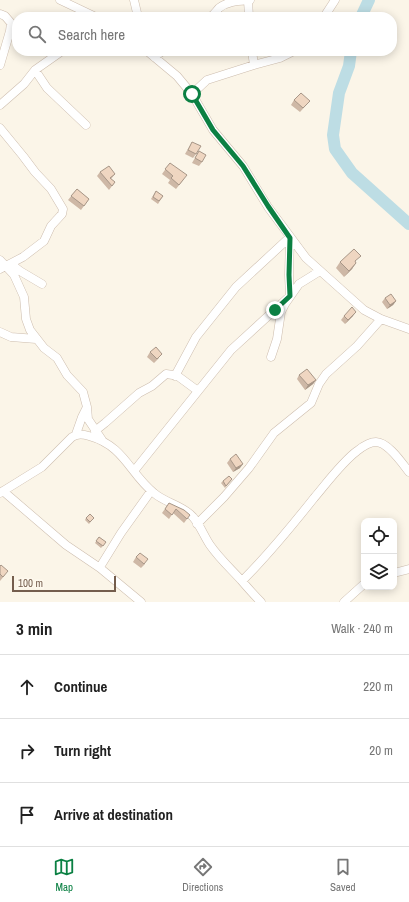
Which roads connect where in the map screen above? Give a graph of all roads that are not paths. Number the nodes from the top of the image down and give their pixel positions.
1 (60, 0) edge
2 (134, 0) edge
3 (249, 0) edge
4 (336, 0) edge
5 (85, 12) edge
6 (137, 12) edge
7 (216, 12) edge
8 (249, 12) edge
9 (328, 12) edge
10 (0, 14) edge
11 (55, 56) edge
12 (157, 56) edge
13 (253, 56) edge
14 (286, 56) edge
15 (154, 58) joint
16 (254, 64) junction
17 (0, 65) edge
18 (35, 70) junction
19 (192, 94) junction
20 (0, 104) edge
21 (86, 125) dead end
22 (0, 128) edge
23 (290, 238) junction
24 (4, 264) edge
25 (320, 271) junction
26 (42, 284) dead end
27 (290, 296) junction
28 (381, 319) junction
29 (409, 329) edge
30 (0, 332) edge
31 (36, 339) junction
32 (271, 357) dead end
33 (175, 376) junction
34 (198, 391) junction
35 (87, 407) junction
36 (95, 431) junction
37 (76, 434) junction
38 (102, 440) junction
39 (134, 471) junction
40 (409, 472) edge
41 (151, 491) junction
42 (1, 492) edge
43 (197, 524) junction
44 (100, 567) junction
45 (409, 569) edge
46 (397, 572) edge
47 (242, 581) junction
48 (361, 587) edge
49 (141, 602) edge
50 (261, 602) edge
51 (344, 602) edge

1 - 5 street
2 - 6 street
3 - 7 street
3 - 8 street
4 - 9 street
10 - 17 street
11 - 18 street
12 - 15 street
13 - 16 street
14 - 16 street
15 - 19 street
16 - 19 street
18 - 20 street
18 - 21 street
19 - 23 street
22 - 24 street
23 - 25 street
23 - 27 street
23 - 33 street
24 - 26 street
24 - 31 street
25 - 27 street
25 - 28 street
27 - 32 street
27 - 34 street
28 - 29 street
28 - 43 street
30 - 31 street
31 - 35 street
33 - 34 street
33 - 36 street
34 - 39 street
35 - 36 street
35 - 37 street
36 - 38 street
37 - 38 street
37 - 42 street
38 - 39 street
39 - 41 street
40 - 47 street
41 - 43 street
41 - 44 street
42 - 44 street
43 - 47 street
44 - 49 street
45 - 46 street
47 - 50 street
48 - 51 street

